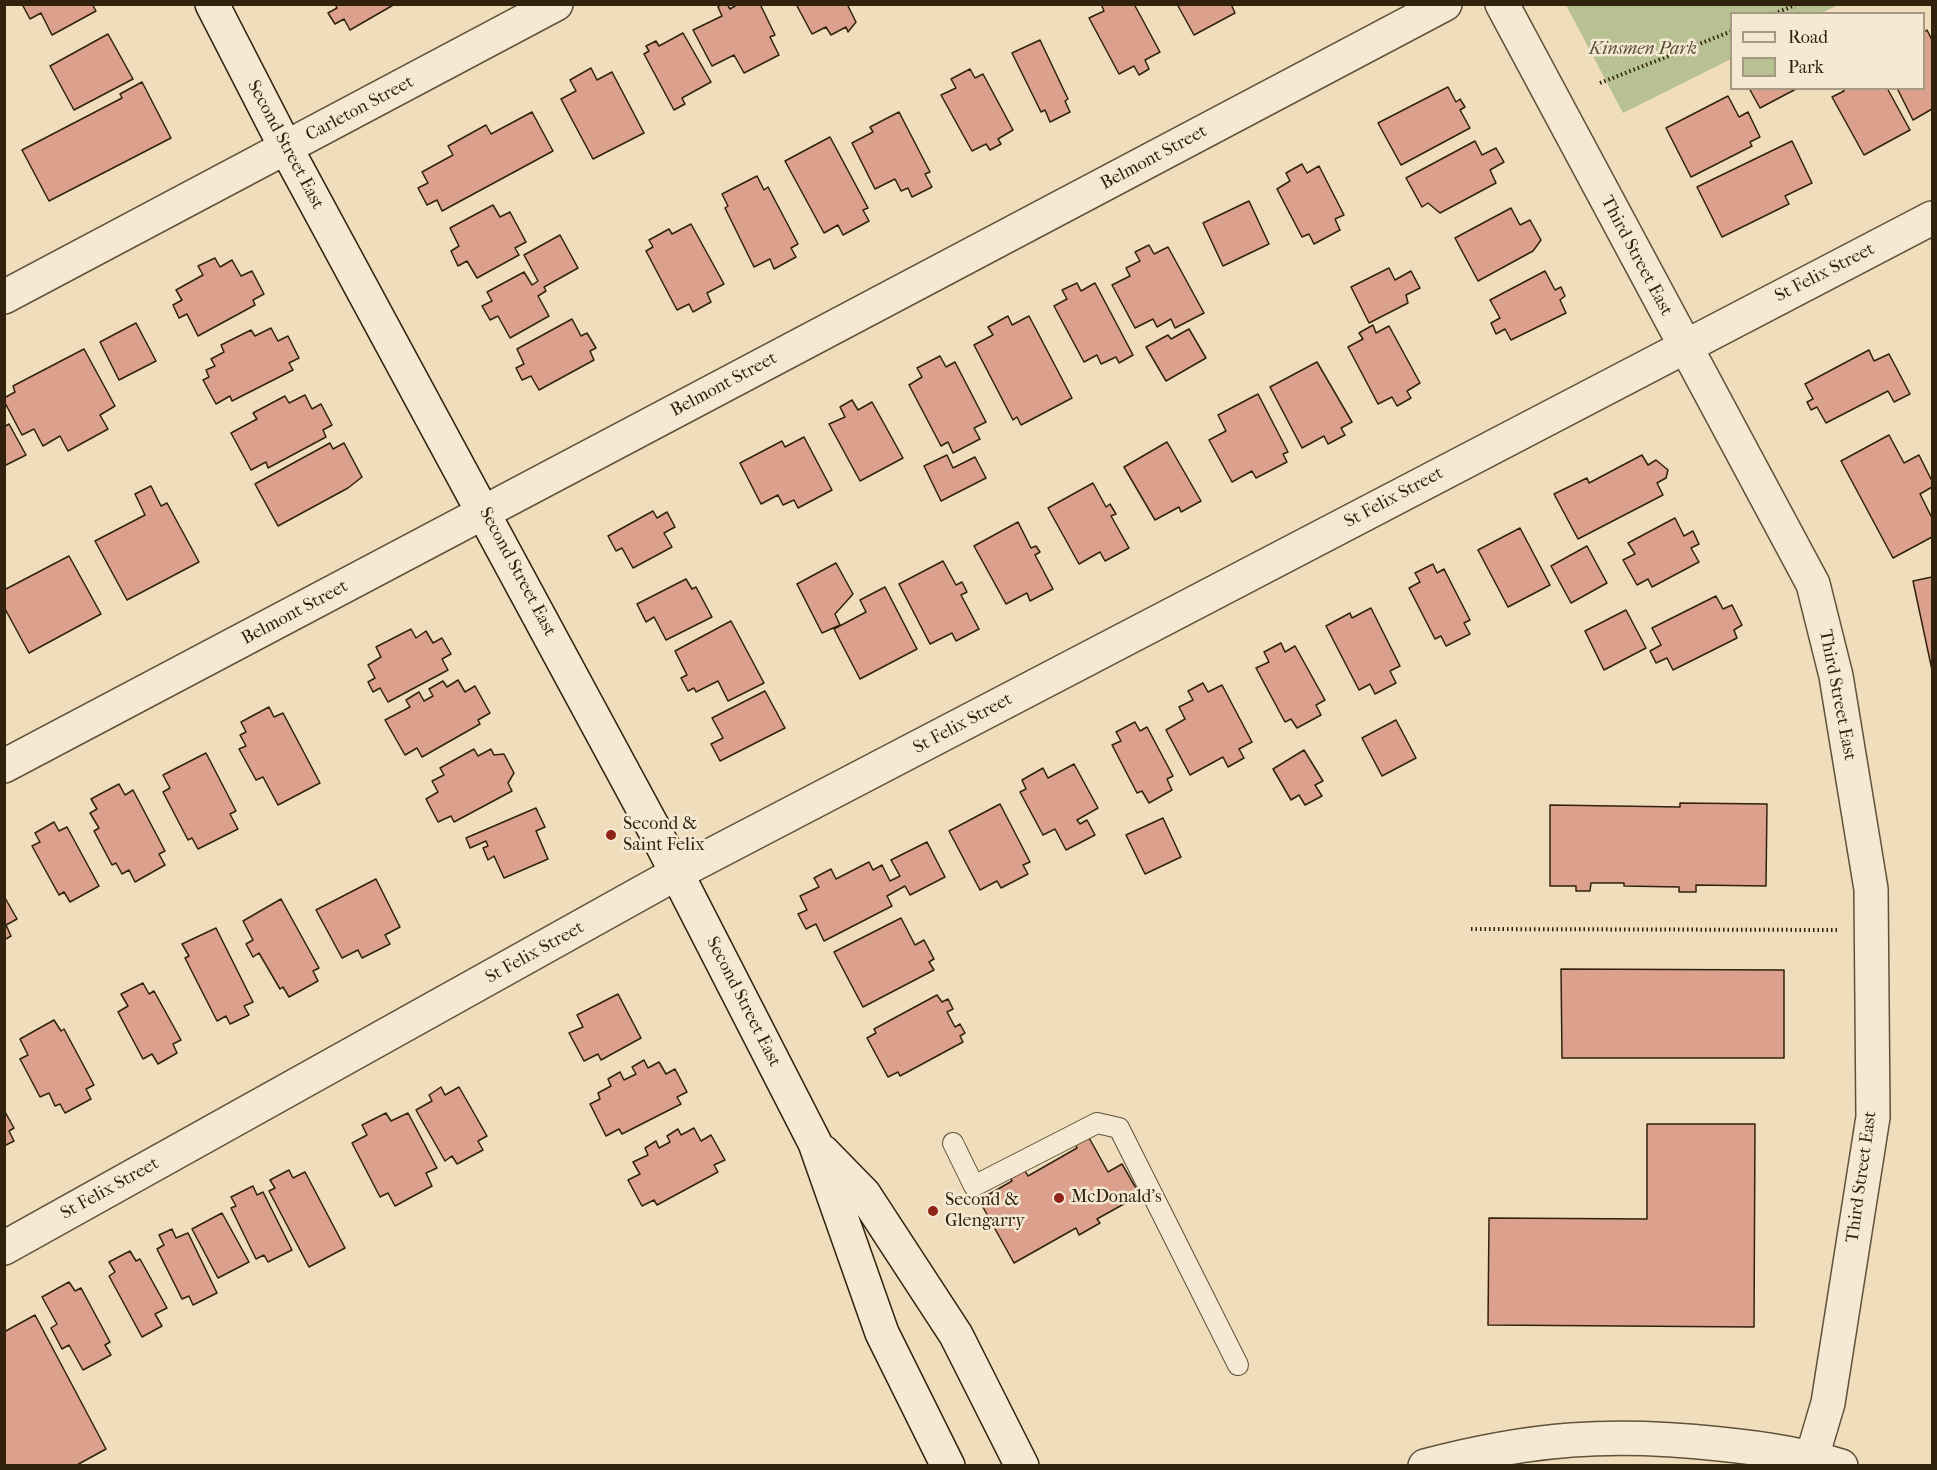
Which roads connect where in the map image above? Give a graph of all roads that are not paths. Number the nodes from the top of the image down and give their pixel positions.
1 (212, 4) edge
2 (556, 4) edge
3 (1445, 4) edge
4 (1502, 4) edge
5 (286, 148) junction
6 (1932, 218) edge
7 (4, 297) edge
8 (1684, 346) junction
9 (485, 513) junction
10 (4, 766) edge
11 (677, 873) junction
12 (814, 1143) junction
13 (953, 1143) dead end
14 (4, 1248) edge
15 (1238, 1365) dead end
16 (1826, 1461) edge
17 (1443, 1463) edge
18 (948, 1466) edge
19 (1022, 1466) edge

1 - 5 street, Second Street East
2 - 5 street, Carleton Street
3 - 9 street, Belmont Street
4 - 8 street, Third Street East
5 - 7 street, Carleton Street
5 - 9 street, Second Street East
6 - 8 street, St Felix Street
8 - 11 street, St Felix Street
8 - 16 street, Third Street East
9 - 10 street, Belmont Street
9 - 11 street, Second Street East
11 - 12 street, Second Street East
11 - 14 street, St Felix Street
12 - 18 street, Second Street East
12 - 19 street, Second Street East
13 - 15 lane
16 - 17 street

